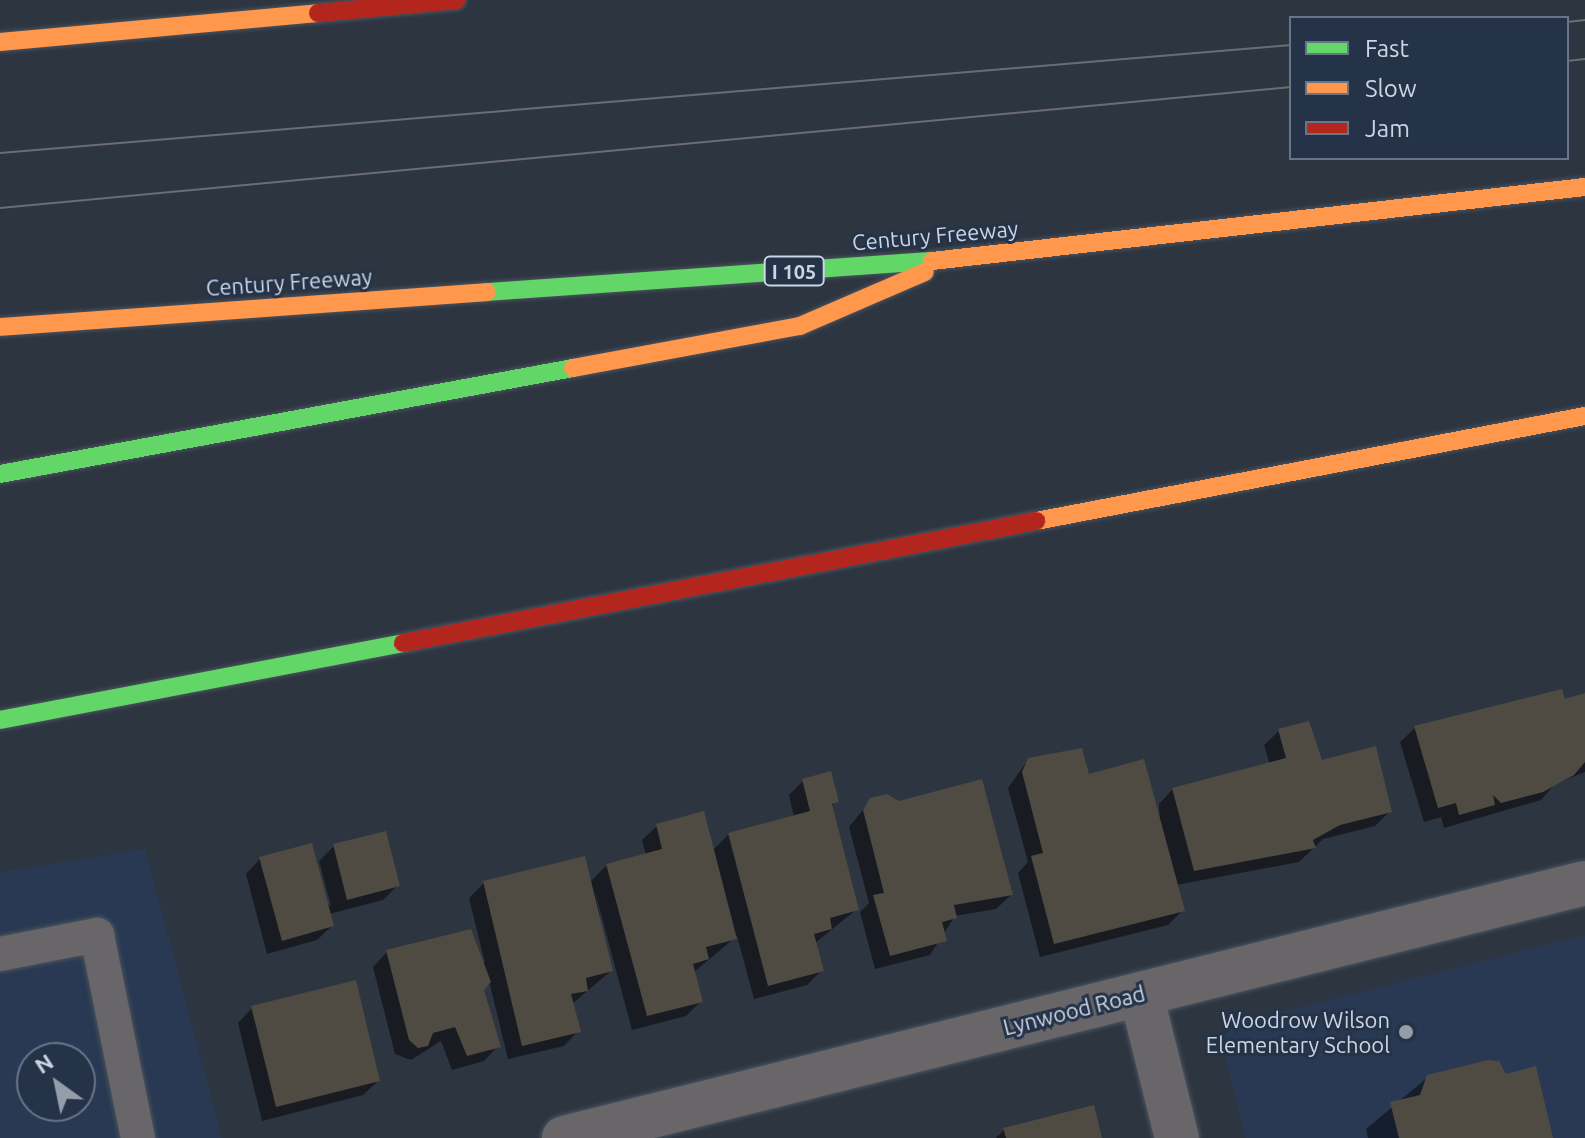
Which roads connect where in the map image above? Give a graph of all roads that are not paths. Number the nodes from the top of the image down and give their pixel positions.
1 (456, 0) edge
2 (0, 42) edge
3 (1585, 187) edge
4 (955, 259) junction
5 (0, 327) edge
6 (1585, 416) edge
7 (0, 474) edge
8 (0, 720) edge
9 (1585, 883) edge
10 (0, 954) edge
11 (1141, 994) junction
12 (646, 1128) edge
13 (138, 1138) edge
14 (564, 1138) edge
15 (1177, 1138) edge

1 - 2 highway
3 - 4 highway, Century Freeway / I 105
4 - 5 highway, Century Freeway / I 105
4 - 7 highway
6 - 8 highway
9 - 11 street, Lynwood Road
10 - 13 lane
11 - 12 street, Lynwood Road
11 - 15 street
12 - 14 street, Lynwood Road

